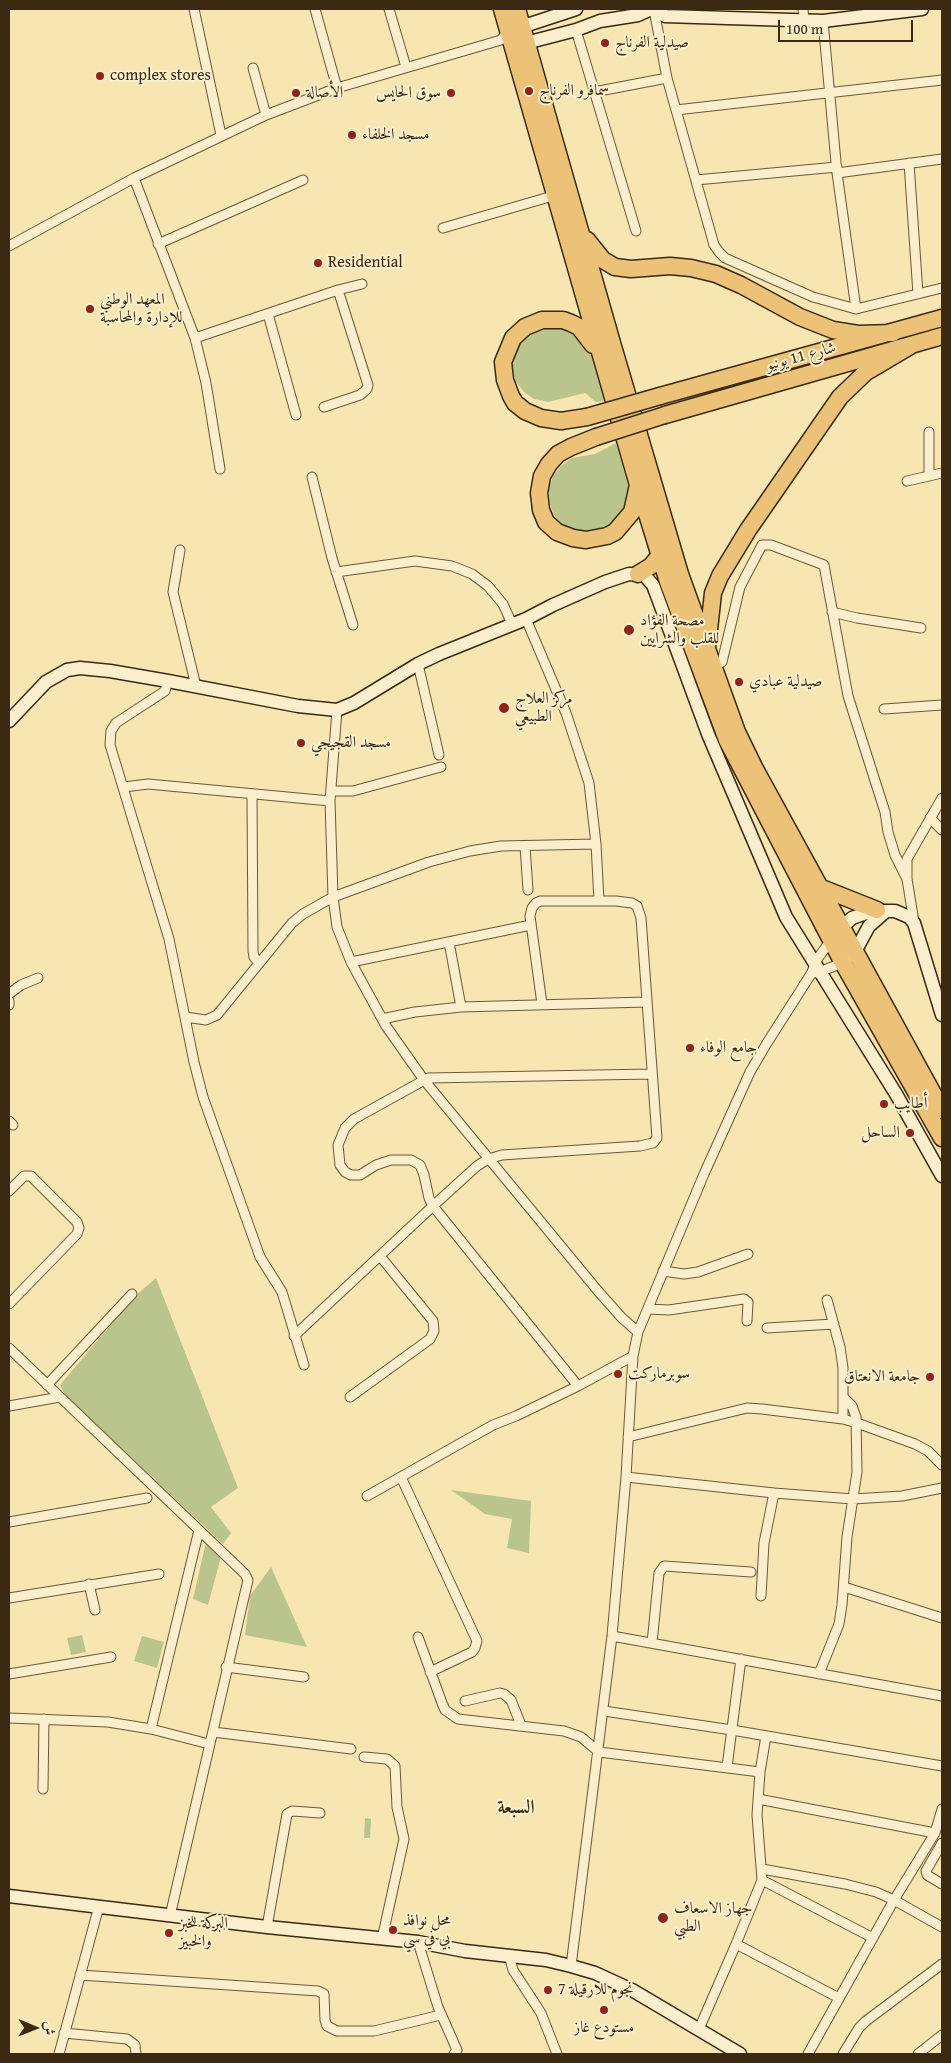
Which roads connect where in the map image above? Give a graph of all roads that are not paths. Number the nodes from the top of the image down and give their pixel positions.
1 (194, 9) edge
2 (315, 9) edge
3 (389, 9) edge
4 (502, 9) edge
5 (517, 9) edge
6 (576, 9) edge
7 (719, 9) edge
8 (922, 9) edge
9 (656, 10) edge
10 (803, 15) edge
11 (777, 21) junction
12 (823, 21) junction
13 (576, 30) junction
14 (514, 37) junction
15 (406, 67) junction
16 (252, 68) dead end
17 (667, 78) junction
18 (942, 80) edge
19 (337, 88) junction
20 (594, 92) junction
21 (829, 92) junction
22 (676, 110) junction
23 (266, 115) junction
24 (221, 135) junction
25 (942, 159) edge
26 (909, 163) junction
27 (837, 170) junction
28 (134, 178) junction
29 (302, 180) dead end
30 (696, 180) junction
31 (556, 196) junction
32 (443, 228) dead end
33 (580, 228) junction
34 (636, 231) dead end
35 (158, 244) junction
36 (9, 246) edge
37 (362, 284) dead end
38 (942, 288) edge
39 (338, 290) junction
40 (918, 294) junction
41 (856, 309) junction
42 (268, 314) junction
43 (942, 318) edge
44 (916, 326) junction
45 (893, 332) junction
46 (942, 336) edge
47 (195, 338) junction
48 (916, 344) junction
49 (599, 352) junction
50 (324, 407) dead end
51 (296, 415) dead end
52 (930, 432) dead end
53 (220, 469) dead end
54 (942, 473) edge
55 (929, 476) junction
56 (312, 477) dead end
57 (908, 481) dead end
58 (638, 485) junction
59 (180, 550) dead end
60 (660, 555) junction
61 (336, 572) junction
62 (638, 574) junction
63 (832, 612) junction
64 (526, 619) junction
65 (512, 624) junction
66 (353, 625) dead end
67 (921, 628) dead end
68 (707, 650) junction
69 (418, 664) junction
70 (713, 667) junction
71 (168, 680) junction
72 (196, 686) junction
73 (942, 705) edge
74 (884, 709) dead end
75 (336, 710) junction
76 (9, 721) edge
77 (439, 755) dead end
78 (441, 767) dead end
79 (124, 787) junction
80 (331, 791) junction
81 (252, 794) junction
82 (942, 799) edge
83 (330, 801) junction
84 (930, 818) junction
85 (942, 830) edge
86 (596, 844) junction
87 (525, 846) junction
88 (906, 879) junction
89 (819, 887) junction
90 (528, 890) dead end
91 (333, 897) junction
92 (599, 901) junction
93 (881, 911) junction
94 (914, 923) junction
95 (531, 925) junction
96 (842, 928) junction
97 (831, 940) junction
98 (449, 942) junction
99 (856, 950) junction
100 (351, 962) junction
101 (843, 962) junction
102 (259, 963) junction
103 (815, 970) junction
104 (38, 978) dead end
105 (939, 993) edge
106 (9, 994) edge
107 (646, 1002) junction
108 (542, 1004) junction
109 (461, 1007) junction
110 (942, 1016) edge
111 (185, 1017) junction
112 (382, 1019) junction
113 (652, 1074) junction
114 (424, 1080) junction
115 (942, 1110) edge
116 (942, 1138) edge
117 (488, 1159) junction
118 (942, 1176) edge
119 (9, 1191) edge
120 (433, 1206) junction
121 (748, 1254) dead end
122 (380, 1256) junction
123 (663, 1271) junction
124 (132, 1294) dead end
125 (827, 1300) dead end
126 (9, 1304) edge
127 (648, 1309) junction
128 (747, 1321) dead end
129 (834, 1324) junction
130 (766, 1328) dead end
131 (638, 1332) junction
132 (294, 1336) junction
133 (9, 1348) edge
134 (633, 1356) junction
135 (304, 1365) dead end
136 (47, 1384) junction
137 (578, 1386) junction
138 (60, 1397) junction
139 (350, 1397) dead end
140 (844, 1398) junction
141 (9, 1406) edge
142 (843, 1419) junction
143 (857, 1423) junction
144 (628, 1437) junction
145 (942, 1465) edge
146 (401, 1477) junction
147 (626, 1478) junction
148 (942, 1488) edge
149 (774, 1493) junction
150 (367, 1496) dead end
151 (147, 1498) dead end
152 (853, 1499) junction
153 (9, 1522) edge
154 (199, 1530) junction
155 (751, 1572) dead end
156 (159, 1574) dead end
157 (89, 1584) junction
158 (844, 1587) junction
159 (761, 1596) dead end
160 (9, 1598) edge
161 (95, 1610) dead end
162 (942, 1618) edge
163 (612, 1636) junction
164 (418, 1637) dead end
165 (652, 1643) junction
166 (111, 1656) dead end
167 (740, 1659) junction
168 (226, 1667) junction
169 (430, 1672) junction
170 (9, 1674) edge
171 (819, 1674) junction
172 (304, 1676) dead end
173 (942, 1696) edge
174 (465, 1701) dead end
175 (604, 1711) junction
176 (9, 1718) edge
177 (44, 1719) junction
178 (521, 1725) junction
179 (151, 1729) junction
180 (732, 1730) junction
181 (213, 1732) junction
182 (766, 1736) junction
183 (209, 1744) junction
184 (351, 1749) dead end
185 (599, 1752) junction
186 (364, 1756) dead end
187 (942, 1766) edge
188 (727, 1767) junction
189 (760, 1772) junction
190 (43, 1789) dead end
191 (758, 1799) junction
192 (942, 1809) edge
193 (320, 1813) dead end
194 (935, 1834) junction
195 (942, 1843) edge
196 (762, 1869) junction
197 (762, 1880) junction
198 (942, 1884) edge
199 (9, 1896) edge
200 (894, 1900) junction
201 (99, 1906) junction
202 (170, 1916) junction
203 (267, 1927) junction
204 (942, 1927) edge
205 (873, 1938) junction
206 (382, 1939) junction
207 (418, 1942) junction
208 (736, 1944) junction
209 (509, 1955) junction
210 (942, 1964) edge
211 (571, 1966) junction
212 (80, 1975) junction
213 (838, 1998) junction
214 (441, 2015) junction
215 (699, 2029) junction
216 (64, 2033) junction
217 (942, 2035) edge
218 (456, 2053) edge
219 (59, 2054) edge
220 (136, 2054) edge
221 (557, 2054) edge
222 (740, 2054) edge
223 (808, 2054) edge
224 (843, 2054) edge
225 (918, 2054) edge

1 - 24 street
2 - 19 street
3 - 15 street
4 - 14 highway
5 - 14 highway
6 - 14 street
7 - 11 street
8 - 12 street
9 - 11 street
9 - 13 street
9 - 17 street
10 - 11 street
10 - 12 street
12 - 21 street
13 - 14 street
13 - 20 street
14 - 15 street
14 - 31 highway
14 - 33 highway
15 - 19 street
16 - 23 street
17 - 20 street
17 - 22 street
18 - 21 street
19 - 23 street
20 - 34 street
21 - 22 street
21 - 27 street
22 - 30 street
23 - 24 street
24 - 28 street
25 - 26 street
26 - 27 street
26 - 40 street
27 - 30 street
27 - 41 street
28 - 35 street
28 - 36 street
29 - 35 street
30 - 41 street
31 - 32 street
31 - 49 highway
33 - 45 highway
33 - 68 highway
35 - 47 street
37 - 39 street
38 - 40 street
39 - 42 street
39 - 50 street
40 - 41 street
42 - 47 street
42 - 51 street
43 - 44 highway, شارع 11 يونيو
44 - 45 highway, شارع 11 يونيو
44 - 48 highway
45 - 49 highway, شارع 11 يونيو, bridge
46 - 48 highway, شارع 11 يونيو
47 - 53 street
48 - 58 highway, شارع 11 يونيو, bridge
48 - 68 highway
49 - 58 highway
52 - 55 street
54 - 55 street
55 - 57 street
56 - 61 street
58 - 60 highway
59 - 72 street
60 - 62 highway
60 - 97 highway
61 - 65 street
61 - 66 street
62 - 64 street
62 - 103 street
63 - 67 street
63 - 70 street
63 - 88 street
64 - 65 street
64 - 86 street
65 - 69 street
68 - 70 highway
69 - 75 street
69 - 77 street
70 - 89 highway
71 - 72 street
71 - 76 street
71 - 79 street
72 - 75 street
73 - 74 street
75 - 80 street
78 - 80 street
79 - 81 street
79 - 111 street
80 - 83 street
81 - 83 street
81 - 102 street
82 - 84 street
83 - 91 street
84 - 85 street
84 - 88 street
86 - 87 street
86 - 92 street
87 - 90 street
87 - 91 street
88 - 94 street
89 - 93 highway
89 - 96 highway
91 - 100 street
91 - 102 street
92 - 95 street
92 - 107 street
93 - 94 street
93 - 96 street
93 - 99 street
94 - 105 street
95 - 98 street
95 - 108 street
96 - 97 street
96 - 99 highway
97 - 101 highway
97 - 103 street
98 - 100 street
98 - 109 street
99 - 101 street
99 - 115 highway
100 - 112 street
101 - 103 street
101 - 116 highway
102 - 111 street
103 - 118 street
103 - 123 street
104 - 106 street
105 - 110 street
107 - 108 street
107 - 113 street
108 - 109 street
109 - 112 street
111 - 132 street
112 - 114 street
113 - 114 street
113 - 117 street
114 - 117 street
114 - 120 street
117 - 120 street
117 - 131 street
119 - 126 street
120 - 122 street
120 - 137 street
121 - 123 street
122 - 132 street
122 - 139 street
123 - 127 street
124 - 136 street
125 - 129 street
127 - 128 street
127 - 131 street
129 - 130 street
129 - 140 street
131 - 134 street
132 - 135 street
133 - 136 street
134 - 137 street
134 - 144 street
136 - 138 street
137 - 146 street
138 - 141 street
138 - 154 street
140 - 142 street
140 - 143 street
142 - 143 street
142 - 144 street
143 - 145 street
143 - 152 street
144 - 147 street
146 - 150 street
146 - 169 street
147 - 149 street
147 - 163 street
148 - 152 street
149 - 152 street
149 - 159 street
151 - 153 street
152 - 158 street
154 - 168 street
154 - 179 street
155 - 165 street
156 - 157 street
157 - 160 street
157 - 161 street
158 - 162 street
158 - 171 street
163 - 165 street
163 - 175 street
164 - 169 street
165 - 167 street
166 - 170 street
167 - 171 street
167 - 180 street
168 - 172 street
168 - 181 street
169 - 178 street
171 - 173 street
174 - 178 street
175 - 180 street
175 - 185 street
176 - 177 street
177 - 179 street
177 - 190 street
178 - 185 street
179 - 183 street
180 - 182 street
180 - 188 street
181 - 183 street
181 - 184 street
182 - 187 street
182 - 189 street
183 - 202 street
185 - 188 street
185 - 211 street
186 - 206 street
188 - 189 street
189 - 191 street
191 - 194 street
191 - 196 street
192 - 194 street
193 - 203 street
194 - 200 street
195 - 198 street
196 - 197 street
196 - 200 street
197 - 205 street
197 - 208 street
199 - 201 street
200 - 204 street
200 - 205 street
201 - 202 street
201 - 212 street
202 - 203 street
203 - 206 street
205 - 213 street
206 - 207 street
207 - 209 street
207 - 214 street
208 - 213 street
208 - 215 street
209 - 211 street
209 - 221 street
210 - 224 street
211 - 215 street
212 - 214 street
212 - 216 street
213 - 223 street
214 - 218 street
215 - 222 street
216 - 219 street
216 - 220 street
217 - 225 street

